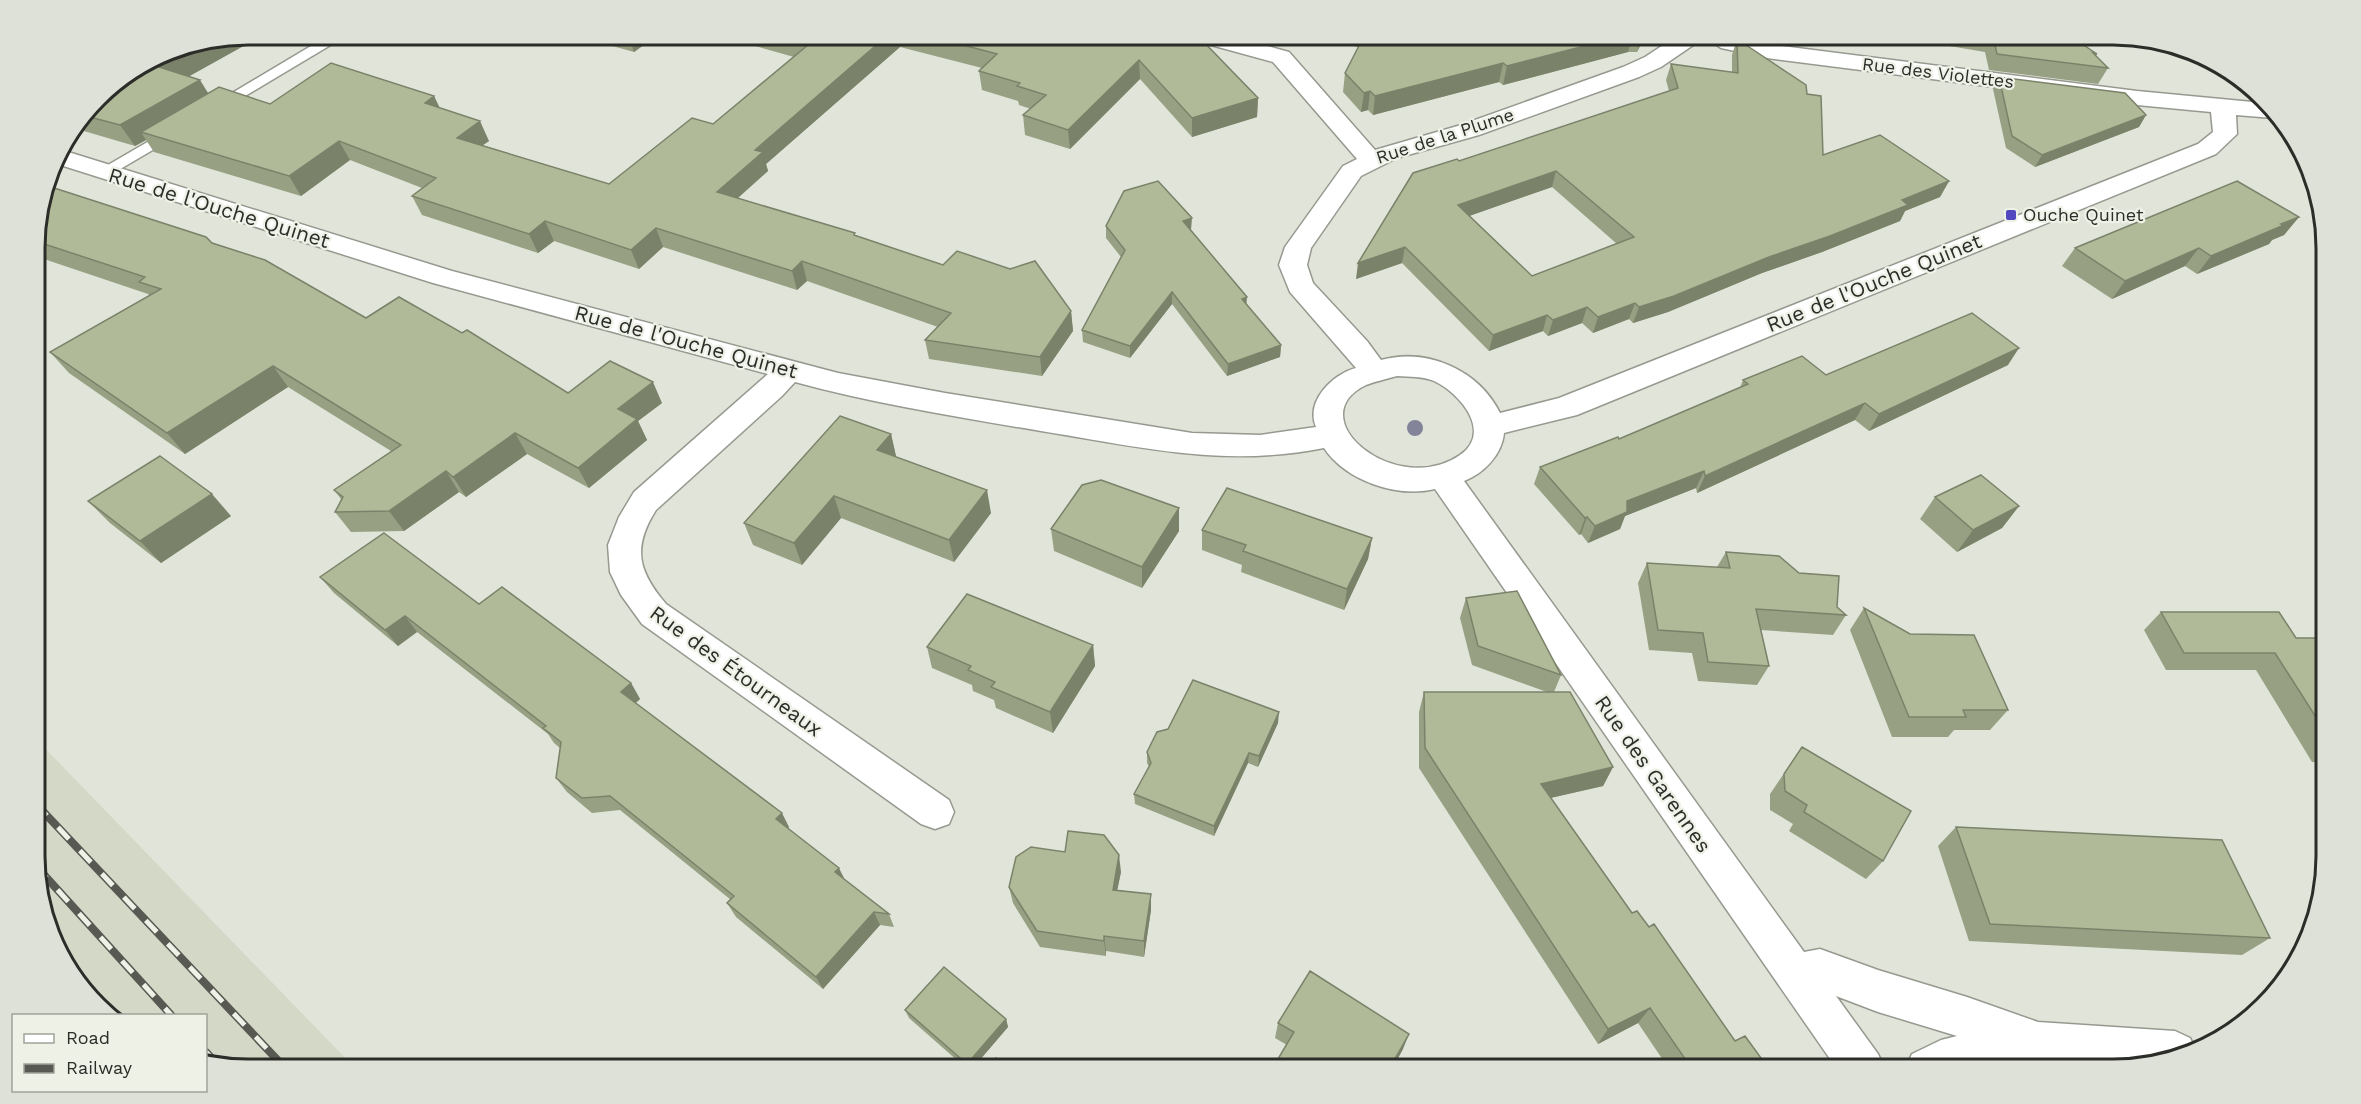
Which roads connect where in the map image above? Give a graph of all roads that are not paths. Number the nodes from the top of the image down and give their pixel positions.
1 (323, 45) edge
2 (1237, 45) edge
3 (1679, 45) edge
4 (1738, 45) edge
5 (2222, 105) junction
6 (2262, 110) edge
7 (65, 159) edge
8 (1371, 160) junction
9 (104, 172) junction
10 (1372, 369) junction
11 (789, 370) junction
12 (1490, 426) junction
13 (1332, 435) junction
14 (1444, 478) junction
15 (935, 812) dead end
16 (1794, 974) junction
17 (2038, 1044) junction
18 (2164, 1052) edge
19 (1856, 1059) edge
20 (1953, 1059) edge

1 - 9 lane
2 - 8 street
3 - 8 street, Rue de la Plume
4 - 5 street, Rue des Violettes
5 - 6 street, Rue des Violettes
5 - 12 street, Rue de l'Ouche Quinet
7 - 9 street, Rue de l'Ouche Quinet
8 - 10 street, Rue de la Plume
9 - 11 street, Rue de l'Ouche Quinet
10 - 12 street
10 - 13 street
11 - 13 street, Rue de l'Ouche Quinet
11 - 15 street, Rue des Étourneaux
12 - 14 street
13 - 14 street
14 - 16 street, Rue des Garennes
16 - 17 street
16 - 19 street, Rue des Garennes
17 - 18 street
17 - 20 street

